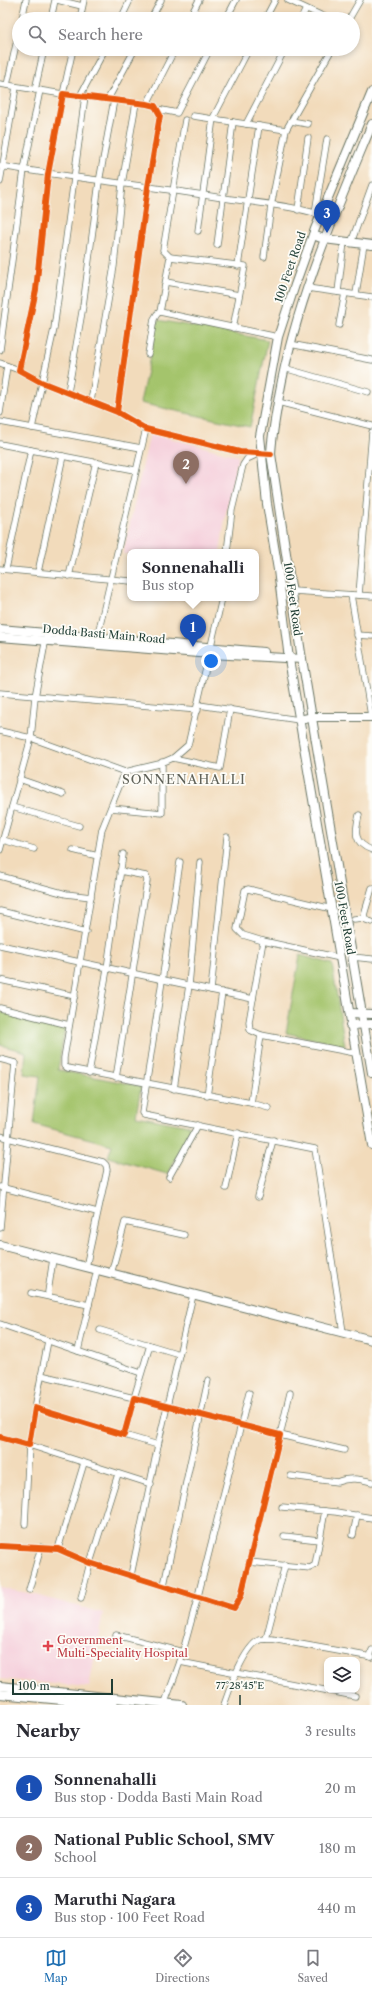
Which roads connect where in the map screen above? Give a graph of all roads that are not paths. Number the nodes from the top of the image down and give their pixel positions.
1 (26, 0) edge
2 (56, 0) edge
3 (130, 0) edge
4 (161, 0) edge
5 (199, 0) edge
6 (236, 0) edge
7 (275, 0) edge
8 (288, 0) edge
9 (360, 0) edge
10 (83, 3) edge
11 (306, 8) junction
12 (23, 12) edge
13 (53, 12) edge
14 (124, 12) edge
15 (155, 12) edge
16 (193, 12) edge
17 (230, 12) edge
18 (269, 12) edge
19 (304, 12) edge
20 (314, 12) edge
21 (353, 12) edge
22 (13, 56) edge
23 (43, 56) edge
24 (71, 56) edge
25 (102, 56) edge
26 (132, 56) edge
27 (171, 56) edge
28 (206, 56) edge
29 (245, 56) edge
30 (281, 56) edge
31 (328, 56) edge
32 (0, 84) edge
33 (7, 85) junction
34 (16, 87) junction
35 (37, 90) junction
36 (372, 92) edge
37 (63, 94) junction
38 (82, 96) junction
39 (111, 100) junction
40 (136, 103) junction
41 (147, 104) junction
42 (157, 109) junction
43 (193, 116) dead end
44 (213, 118) junction
45 (185, 120) dead end
46 (291, 121) junction
47 (233, 122) junction
48 (246, 124) junction
49 (308, 124) dead end
50 (372, 124) edge
51 (259, 126) junction
52 (286, 130) junction
53 (308, 138) dead end
54 (327, 139) dead end
55 (369, 142) edge
56 (1, 166) edge
57 (24, 170) junction
58 (48, 174) junction
59 (74, 178) junction
60 (0, 182) edge
61 (98, 182) junction
62 (122, 184) junction
63 (372, 185) edge
64 (148, 187) junction
65 (172, 190) junction
66 (202, 195) junction
67 (222, 198) junction
68 (247, 201) junction
69 (271, 206) junction
70 (298, 210) junction
71 (318, 214) junction
72 (333, 219) junction
73 (198, 231) dead end
74 (313, 235) junction
75 (324, 239) junction
76 (347, 242) junction
77 (217, 245) dead end
78 (368, 245) edge
79 (170, 257) junction
80 (264, 257) dead end
81 (238, 266) junction
82 (166, 282) junction
83 (307, 288) junction
84 (338, 292) junction
85 (345, 293) junction
86 (356, 294) junction
87 (239, 295) junction
88 (372, 297) edge
89 (160, 312) junction
90 (339, 325) dead end
91 (233, 328) junction
92 (278, 337) junction
93 (290, 344) junction
94 (0, 350) edge
95 (148, 354) dead end
96 (372, 360) edge
97 (0, 363) edge
98 (7, 366) junction
99 (284, 368) junction
100 (19, 370) junction
101 (41, 382) junction
102 (68, 392) junction
103 (368, 392) dead end
104 (90, 401) junction
105 (278, 402) junction
106 (117, 412) junction
107 (0, 413) edge
108 (0, 422) edge
109 (372, 426) edge
110 (32, 428) junction
111 (146, 429) junction
112 (372, 432) edge
113 (0, 444) edge
114 (141, 448) junction
115 (31, 450) junction
116 (261, 453) junction
117 (271, 454) junction
118 (63, 456) junction
119 (96, 462) junction
120 (135, 470) junction
121 (227, 549) edge
122 (3, 569) edge
123 (38, 572) junction
124 (69, 576) junction
125 (110, 580) junction
126 (127, 581) edge
127 (293, 591) junction
128 (351, 595) junction
129 (359, 595) junction
130 (372, 596) edge
131 (221, 601) edge
132 (0, 629) edge
133 (357, 635) junction
134 (372, 636) edge
135 (0, 637) edge
136 (47, 637) junction
137 (96, 638) junction
138 (211, 651) junction
139 (288, 656) junction
140 (302, 656) junction
141 (369, 686) edge
142 (0, 693) edge
143 (35, 697) junction
144 (198, 707) junction
145 (230, 708) junction
146 (313, 717) junction
147 (372, 717) edge
148 (299, 720) junction
149 (0, 731) edge
150 (31, 738) junction
151 (173, 758) junction
152 (162, 762) junction
153 (125, 772) junction
154 (19, 779) junction
155 (64, 794) dead end
156 (12, 807) junction
157 (110, 808) junction
158 (359, 815) dead end
159 (79, 826) dead end
160 (227, 837) dead end
161 (3, 840) junction
162 (34, 849) dead end
163 (0, 850) edge
164 (73, 850) dead end
165 (372, 850) edge
166 (123, 854) dead end
167 (98, 856) junction
168 (180, 862) dead end
169 (200, 862) dead end
170 (120, 871) junction
171 (0, 876) edge
172 (372, 888) edge
173 (91, 897) junction
174 (332, 909) junction
175 (0, 911) edge
176 (364, 918) junction
177 (354, 919) dead end
178 (372, 922) edge
179 (86, 932) junction
180 (263, 941) junction
181 (0, 945) edge
182 (352, 956) junction
183 (340, 958) junction
184 (372, 959) edge
185 (80, 963) junction
186 (107, 969) junction
187 (133, 974) junction
188 (0, 980) edge
189 (164, 980) junction
190 (189, 985) junction
191 (211, 990) junction
192 (222, 992) junction
193 (75, 996) junction
194 (253, 999) junction
195 (0, 1008) edge
196 (362, 1013) junction
197 (350, 1014) junction
198 (372, 1014) edge
199 (368, 1024) edge
200 (69, 1025) junction
201 (350, 1026) junction
202 (261, 1035) junction
203 (355, 1053) junction
204 (0, 1059) edge
205 (90, 1073) junction
206 (372, 1073) edge
207 (116, 1078) junction
208 (146, 1083) junction
209 (174, 1089) junction
210 (207, 1096) junction
211 (251, 1103) junction
212 (269, 1108) dead end
213 (198, 1125) junction
214 (238, 1133) junction
215 (0, 1136) edge
216 (8, 1138) junction
217 (273, 1140) junction
218 (372, 1145) edge
219 (169, 1177) dead end
220 (2, 1187) edge
221 (226, 1188) dead end
222 (258, 1197) dead end
223 (97, 1212) junction
224 (0, 1228) edge
225 (184, 1235) dead end
226 (0, 1245) edge
227 (53, 1259) junction
228 (86, 1268) junction
229 (97, 1270) junction
230 (111, 1274) junction
231 (31, 1293) dead end
232 (193, 1295) junction
233 (50, 1297) junction
234 (88, 1305) junction
235 (0, 1324) edge
236 (100, 1330) dead end
237 (343, 1332) junction
238 (372, 1340) edge
239 (48, 1341) junction
240 (150, 1345) junction
241 (78, 1351) junction
242 (179, 1354) junction
243 (141, 1373) junction
244 (41, 1375) junction
245 (208, 1380) dead end
246 (249, 1393) dead end
247 (290, 1393) dead end
248 (134, 1398) junction
249 (168, 1406) junction
250 (35, 1408) junction
251 (201, 1415) junction
252 (240, 1425) junction
253 (124, 1435) junction
254 (280, 1435) junction
255 (0, 1437) edge
256 (29, 1445) junction
257 (158, 1445) junction
258 (344, 1450) dead end
259 (84, 1463) junction
260 (118, 1474) junction
261 (291, 1476) dead end
262 (372, 1482) edge
263 (151, 1484) junction
264 (282, 1507) dead end
265 (325, 1511) junction
266 (357, 1515) junction
267 (372, 1518) edge
268 (25, 1524) dead end
269 (352, 1535) dead end
270 (284, 1536) dead end
271 (319, 1540) junction
272 (0, 1546) edge
273 (41, 1547) junction
274 (58, 1549) junction
275 (249, 1562) junction
276 (90, 1563) junction
277 (285, 1565) junction
278 (131, 1575) junction
279 (164, 1585) junction
280 (29, 1590) dead end
281 (198, 1596) junction
282 (81, 1598) dead end
283 (116, 1635) dead end
284 (266, 1639) junction
285 (372, 1650) edge
286 (182, 1652) junction
287 (371, 1657) edge
288 (180, 1662) junction
289 (237, 1672) junction
290 (0, 1686) edge
291 (0, 1694) edge
292 (355, 1696) dead end
293 (148, 1703) edge
294 (165, 1704) edge
295 (114, 1705) edge
296 (182, 1705) edge
297 (224, 1705) edge

1 - 12 street
2 - 10 street
2 - 13 street
3 - 14 street
4 - 15 street
5 - 16 street
6 - 17 street
7 - 18 street
8 - 11 street
9 - 21 street
11 - 19 street
11 - 20 street
22 - 33 street
23 - 35 street
24 - 37 street
25 - 38 street
26 - 39 street
27 - 41 street
28 - 42 street
29 - 44 street
30 - 48 street
31 - 46 street
32 - 33 street
33 - 34 street
34 - 35 street
34 - 56 street
35 - 37 street
35 - 57 street
36 - 71 main road, 100 Feet Road
37 - 38 street
37 - 58 street
38 - 39 street
38 - 59 street
39 - 40 street
39 - 61 street
40 - 41 street
40 - 62 street
41 - 42 street
42 - 64 street
43 - 44 street
44 - 47 street
44 - 66 street
45 - 65 street
46 - 49 street
46 - 52 street
47 - 48 street
47 - 67 street
48 - 51 street
50 - 55 main road, 100 Feet Road
51 - 52 street
51 - 68 street
52 - 69 street
53 - 70 street
54 - 71 street
55 - 72 main road, 100 Feet Road
56 - 57 street
56 - 60 street
57 - 58 street
57 - 94 street
58 - 59 street
58 - 100 street
59 - 61 street
59 - 101 street
61 - 62 street
61 - 102 street
62 - 64 street
62 - 104 street
63 - 76 street
64 - 65 street
64 - 106 street
65 - 66 street
65 - 79 street
66 - 67 street
66 - 73 street
67 - 68 street
67 - 77 street
68 - 69 street
68 - 81 street
69 - 70 street
69 - 80 street
70 - 71 street
71 - 72 street
71 - 74 main road, 100 Feet Road
72 - 75 main road, 100 Feet Road
74 - 75 main road
74 - 92 main road, 100 Feet Road
75 - 76 main road
75 - 83 main road, 100 Feet Road
76 - 78 main road
76 - 84 street
78 - 86 street
79 - 81 street
79 - 82 street
81 - 87 street
82 - 87 street
82 - 89 street
83 - 84 street
83 - 93 main road, 100 Feet Road
84 - 85 street
85 - 86 street
85 - 90 street
86 - 88 street
87 - 91 street
89 - 91 street
89 - 95 street
91 - 92 street
92 - 116 main road, 100 Feet Road
93 - 96 street
93 - 99 main road, 100 Feet Road
97 - 98 street
98 - 100 street
98 - 107 street
99 - 103 street
99 - 105 main road, 100 Feet Road
100 - 101 street
101 - 102 street
101 - 110 street
102 - 104 street
104 - 106 street
105 - 109 street
105 - 117 main road, 100 Feet Road
106 - 111 street
108 - 110 street
110 - 114 street
111 - 114 street
111 - 116 street
112 - 129 street
113 - 115 street
114 - 120 street
115 - 118 street
115 - 122 street
116 - 117 street
116 - 121 street
116 - 139 main road, 100 Feet Road
117 - 127 main road, 100 Feet Road
118 - 119 street
118 - 123 street
119 - 120 street
119 - 124 street
120 - 125 street
122 - 123 street
123 - 124 street
124 - 125 street
125 - 126 street
125 - 137 street
127 - 128 street
127 - 140 main road, 100 Feet Road
128 - 129 street
128 - 133 street
129 - 130 street
131 - 138 street
132 - 136 main road, Dodda Basti Main Road
133 - 134 street
133 - 141 street
135 - 136 main road, Dodda Basti Main Road
136 - 137 main road, Dodda Basti Main Road
136 - 138 main road, Dodda Basti Main Road
136 - 143 street
137 - 138 main road, Dodda Basti Main Road
138 - 139 main road, Dodda Basti Main Road
138 - 144 street
139 - 140 main road, Dodda Basti Main Road
139 - 148 main road, 100 Feet Road
140 - 146 main road, 100 Feet Road
141 - 147 street
142 - 143 street
143 - 144 street
143 - 150 street
144 - 145 street
144 - 151 street
145 - 148 street
145 - 151 street
146 - 147 main road
146 - 148 main road
146 - 182 main road, 100 Feet Road
148 - 174 main road, 100 Feet Road
149 - 150 street
150 - 153 street
150 - 154 street
151 - 152 street
152 - 153 street
152 - 157 street
153 - 157 street
154 - 155 street
154 - 156 street
156 - 159 street
156 - 161 street
157 - 167 street
158 - 165 street
160 - 191 street
161 - 162 street
161 - 163 street
164 - 167 street
166 - 170 street
167 - 173 street
168 - 189 street
169 - 190 street
170 - 186 street
170 - 187 street
171 - 173 street
172 - 176 street
173 - 179 street
174 - 180 street
174 - 183 main road, 100 Feet Road
175 - 179 street
176 - 177 street
176 - 178 street
179 - 185 street
180 - 183 street
180 - 194 street
181 - 185 street
182 - 184 street
182 - 196 main road, 100 Feet Road
183 - 197 main road, 100 Feet Road
185 - 186 street
185 - 193 street
186 - 187 street
186 - 205 street
187 - 189 street
187 - 207 street
188 - 193 street
189 - 190 street
189 - 208 street
190 - 191 street
190 - 209 street
191 - 192 street
192 - 194 street
192 - 210 street
193 - 200 street
194 - 202 street
195 - 200 street
196 - 197 main road
196 - 198 main road
196 - 199 main road, 100 Feet Road
197 - 201 main road, 100 Feet Road
199 - 201 main road
199 - 206 main road, 100 Feet Road
200 - 205 street
201 - 203 main road, 100 Feet Road
202 - 203 street
202 - 211 street
203 - 218 main road, 100 Feet Road
204 - 216 street
205 - 207 street
207 - 208 street
208 - 209 street
208 - 213 street
209 - 210 street
210 - 211 street
211 - 212 street
213 - 214 street
213 - 219 street
214 - 217 street
214 - 221 street
215 - 216 street
216 - 220 street
216 - 223 street
217 - 222 street
217 - 237 street
220 - 223 street
220 - 224 street
223 - 228 street
225 - 230 street
226 - 227 main road
227 - 228 main road
227 - 233 street
228 - 229 main road
229 - 230 main road
229 - 234 street
230 - 232 main road
231 - 233 street
232 - 237 main road
232 - 242 street
233 - 234 street
234 - 241 street
235 - 239 street
236 - 240 street
237 - 238 main road
239 - 241 street
239 - 244 street
240 - 242 street
240 - 243 street
241 - 243 street
242 - 249 street
243 - 248 street
244 - 248 street
244 - 250 street
245 - 251 street
246 - 252 street
247 - 254 street
248 - 249 street
248 - 253 street
249 - 251 street
249 - 257 street
250 - 253 street
250 - 256 street
251 - 252 street
251 - 279 street
252 - 254 street
252 - 281 street
253 - 257 street
254 - 258 street
254 - 275 street
255 - 256 street
256 - 259 street
256 - 268 street
257 - 263 street
259 - 260 street
259 - 274 street
260 - 263 street
260 - 276 street
261 - 262 street
263 - 278 street
264 - 265 street
265 - 266 street
265 - 271 street
266 - 267 street
266 - 269 street
270 - 271 street
271 - 277 street
272 - 273 street
273 - 274 street
273 - 280 street
274 - 276 street
275 - 277 street
275 - 281 street
276 - 278 street
276 - 282 street
277 - 284 street
278 - 279 street
279 - 281 street
281 - 286 street
283 - 286 street
284 - 287 street
284 - 289 street
285 - 287 street
286 - 288 street
288 - 289 street
288 - 294 street
289 - 292 street
289 - 297 street
290 - 293 main road
291 - 295 main road
293 - 294 main road
294 - 296 main road

